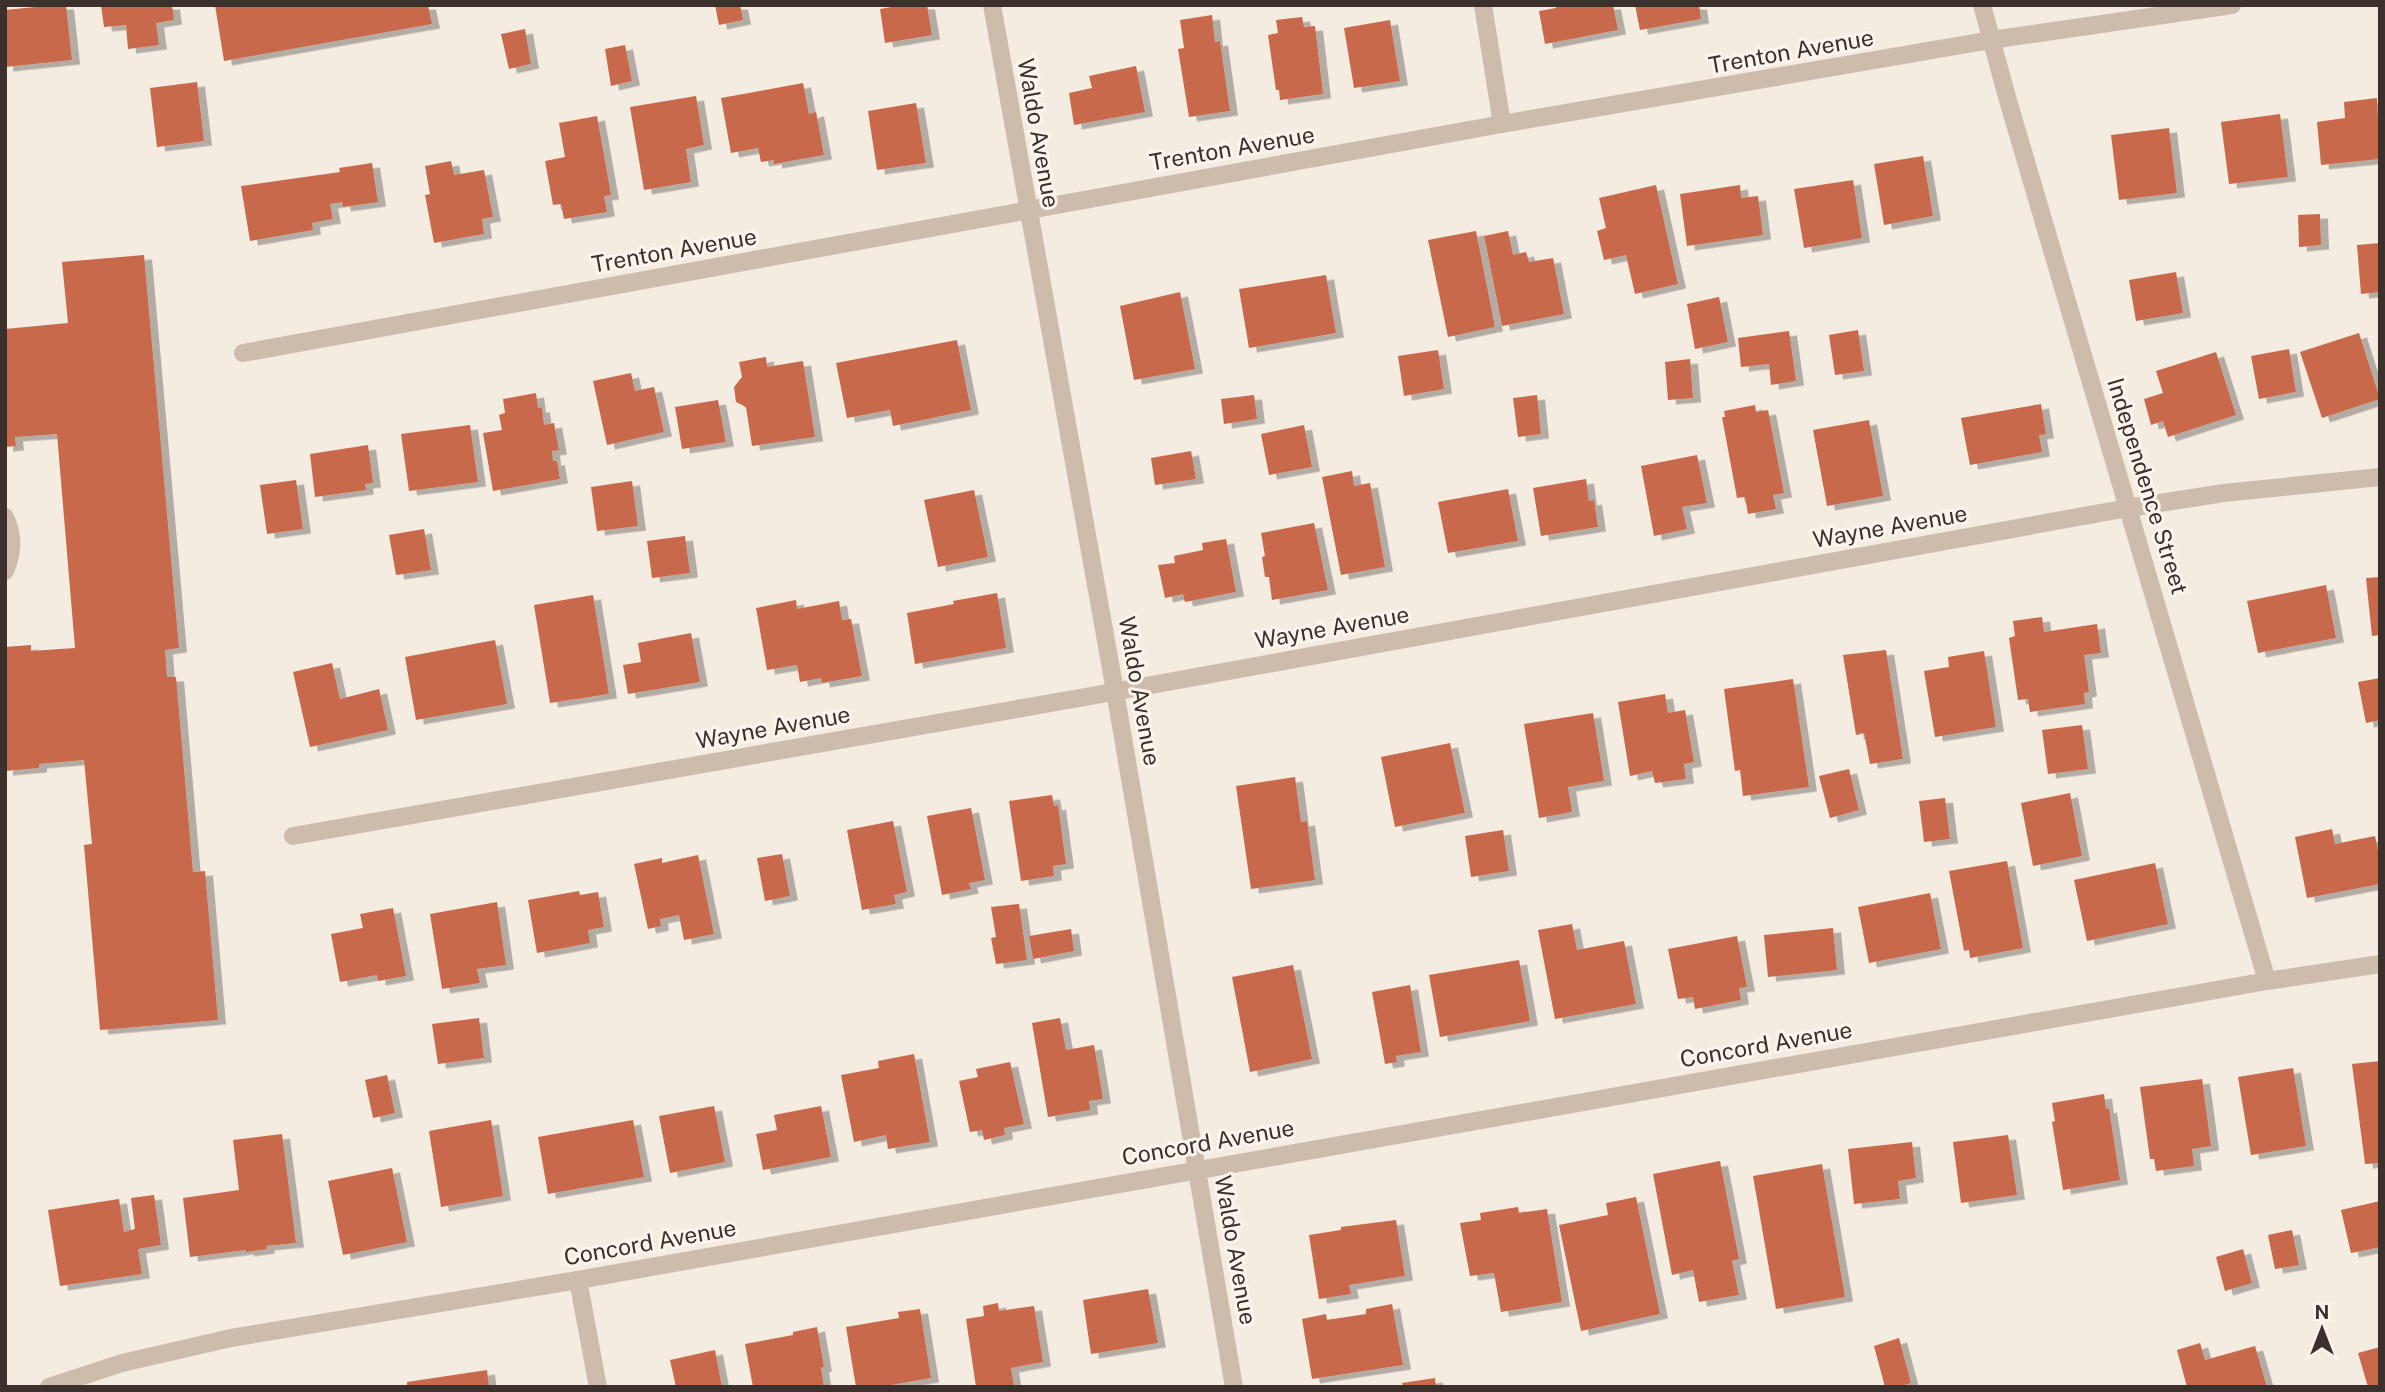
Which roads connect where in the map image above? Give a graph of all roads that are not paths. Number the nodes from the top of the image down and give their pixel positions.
1 (992, 5) edge
2 (1483, 5) edge
3 (1982, 5) edge
4 (2232, 5) edge
5 (1991, 40) junction
6 (1502, 124) junction
7 (1027, 210) junction
8 (243, 353) dead end
9 (2380, 477) edge
10 (2128, 508) junction
11 (5, 517) edge
12 (5, 571) edge
13 (1115, 691) junction
14 (293, 836) dead end
15 (2380, 964) edge
16 (2267, 981) junction
17 (1197, 1168) junction
18 (578, 1280) junction
19 (49, 1387) edge
20 (598, 1387) edge
21 (1234, 1387) edge

1 - 7 street, Waldo Avenue
2 - 6 street
3 - 5 street, Independence Street
4 - 5 street, Trenton Avenue
5 - 6 street, Trenton Avenue
5 - 10 street, Independence Street
6 - 7 street, Trenton Avenue
7 - 8 street, Trenton Avenue
7 - 13 street, Waldo Avenue
9 - 10 street, Wayne Avenue
10 - 13 street, Wayne Avenue
10 - 16 street, Independence Street
11 - 12 street
13 - 14 street, Wayne Avenue
13 - 17 street, Waldo Avenue
15 - 16 street, Concord Avenue
16 - 17 street, Concord Avenue
17 - 18 street, Concord Avenue
17 - 21 street, Waldo Avenue
18 - 19 street, Concord Avenue
18 - 20 street

